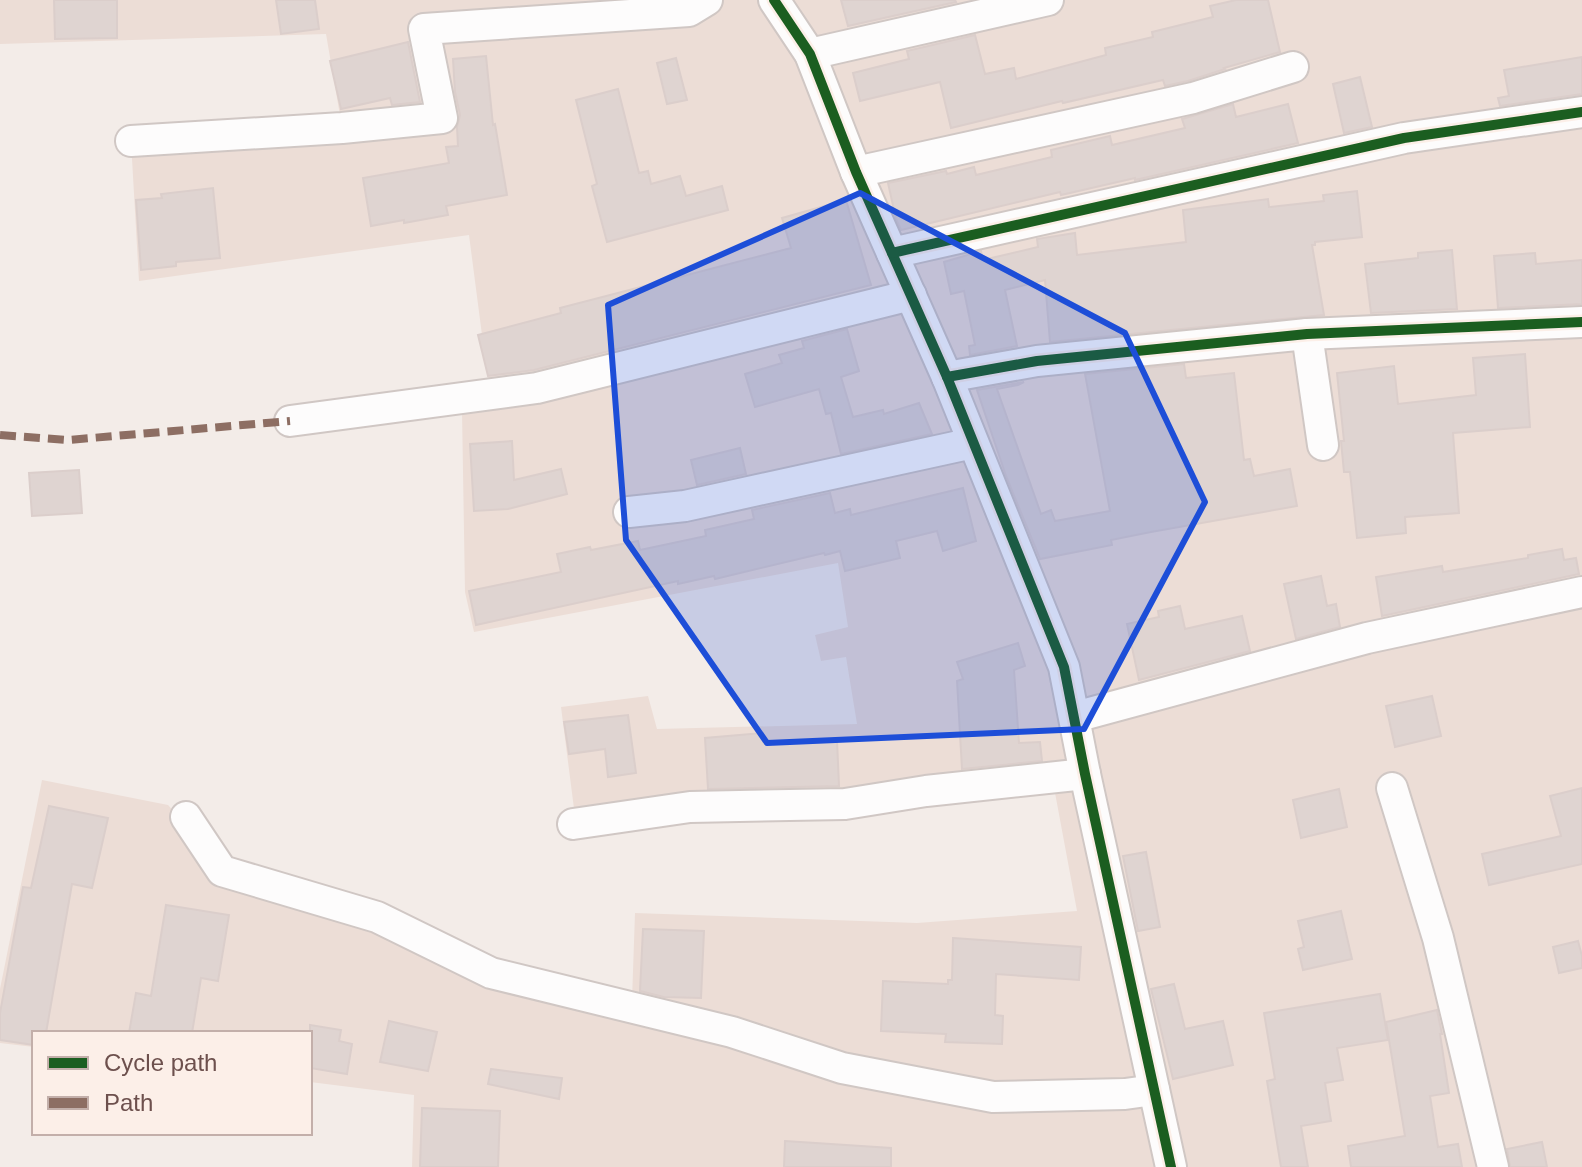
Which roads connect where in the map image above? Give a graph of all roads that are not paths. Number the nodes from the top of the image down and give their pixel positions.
1 (707, 0) edge
2 (774, 0) edge
3 (1048, 0) edge
4 (810, 54) junction
5 (1293, 67) dead end
6 (1582, 112) edge
7 (131, 141) dead end
8 (856, 172) junction
9 (892, 253) junction
10 (911, 295) junction
11 (1582, 322) edge
12 (1307, 334) junction
13 (947, 377) junction
14 (290, 421) dead end
15 (973, 443) junction
16 (1323, 445) dead end
17 (629, 512) dead end
18 (1582, 592) edge
19 (1075, 717) junction
20 (1085, 774) junction
21 (1392, 788) dead end
22 (186, 817) dead end
23 (573, 824) dead end
24 (1154, 1090) junction
25 (1171, 1167) edge
26 (1493, 1167) edge

1 - 7 street
2 - 4 street
3 - 4 street
4 - 8 street
5 - 8 street
6 - 9 street
8 - 9 street
9 - 10 street
10 - 13 street
10 - 14 street
11 - 12 street
12 - 13 street
12 - 16 street
13 - 15 street
15 - 17 street
15 - 19 street
18 - 19 street
19 - 20 street
20 - 23 street
20 - 24 street
21 - 26 street
22 - 24 street
24 - 25 street

